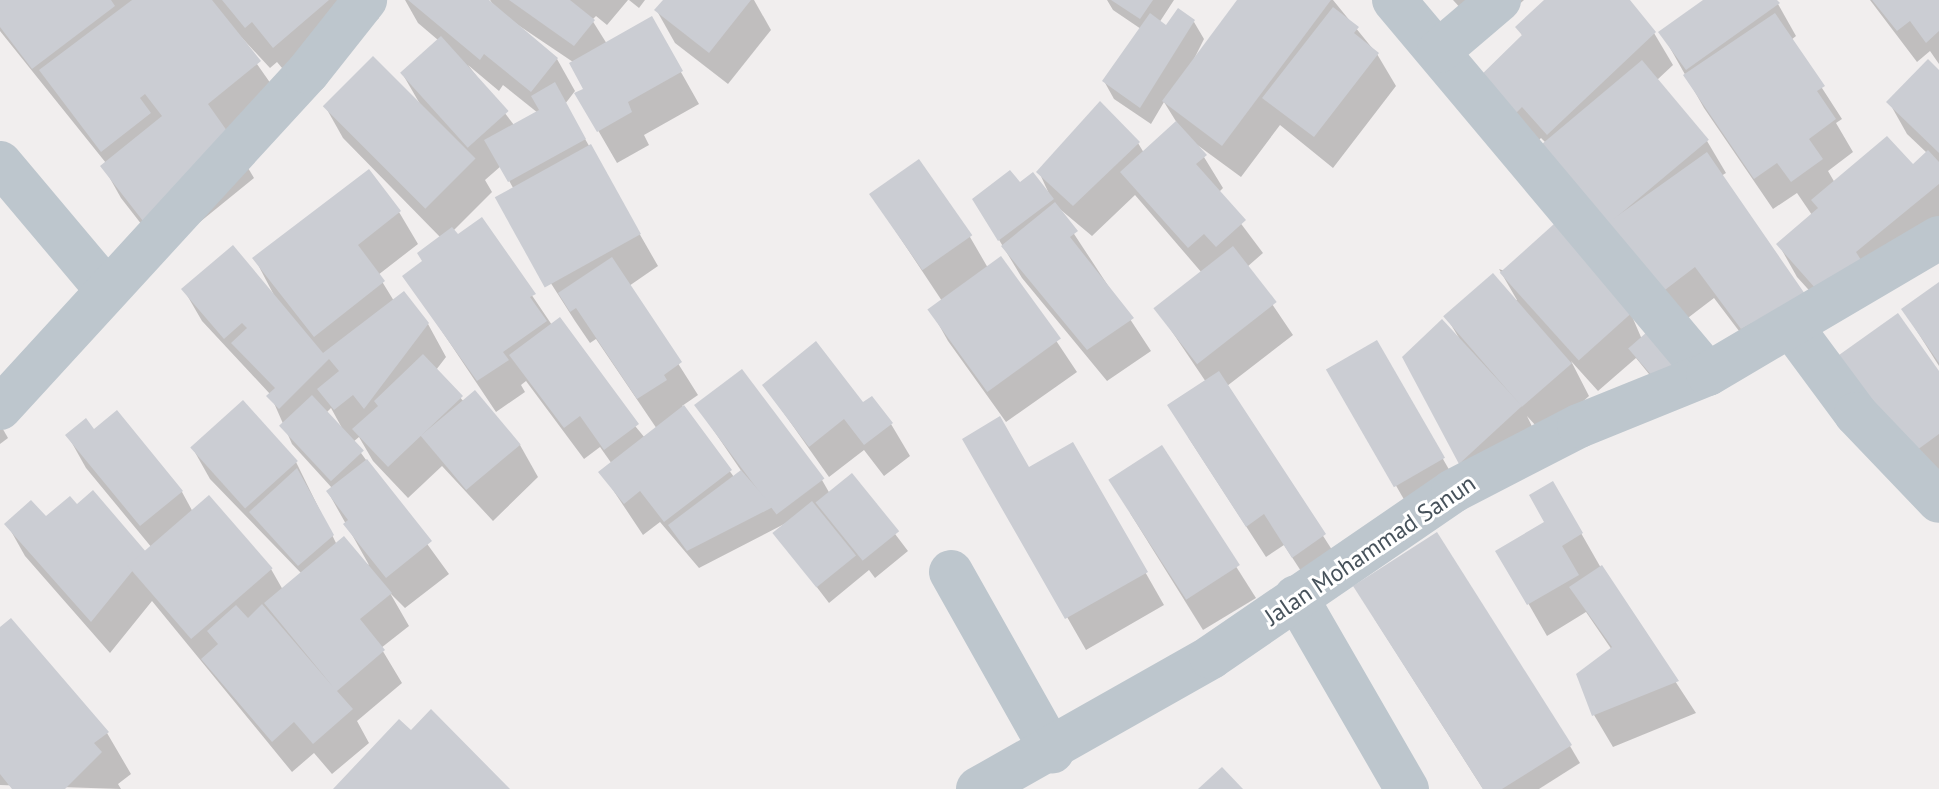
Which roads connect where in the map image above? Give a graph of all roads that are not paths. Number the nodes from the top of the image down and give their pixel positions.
1 (365, 0) edge
2 (1394, 0) edge
3 (1499, 0) edge
4 (1439, 51) junction
5 (0, 163) edge
6 (1939, 238) edge
7 (107, 290) junction
8 (1791, 326) junction
9 (1708, 374) junction
10 (0, 408) edge
11 (1939, 501) edge
12 (951, 572) dead end
13 (1296, 597) junction
14 (1052, 751) junction
15 (978, 789) edge
16 (1407, 789) edge

1 - 7 street
2 - 4 street
3 - 4 street
4 - 9 street
5 - 7 street
6 - 8 street, Jalan Mohammad Sanun
7 - 10 street
8 - 9 street, Jalan Mohammad Sanun
8 - 11 street
9 - 13 street, Jalan Mohammad Sanun
12 - 14 street
13 - 14 street, Jalan Mohammad Sanun
13 - 16 street
14 - 15 street, Jalan Mohammad Sanun

